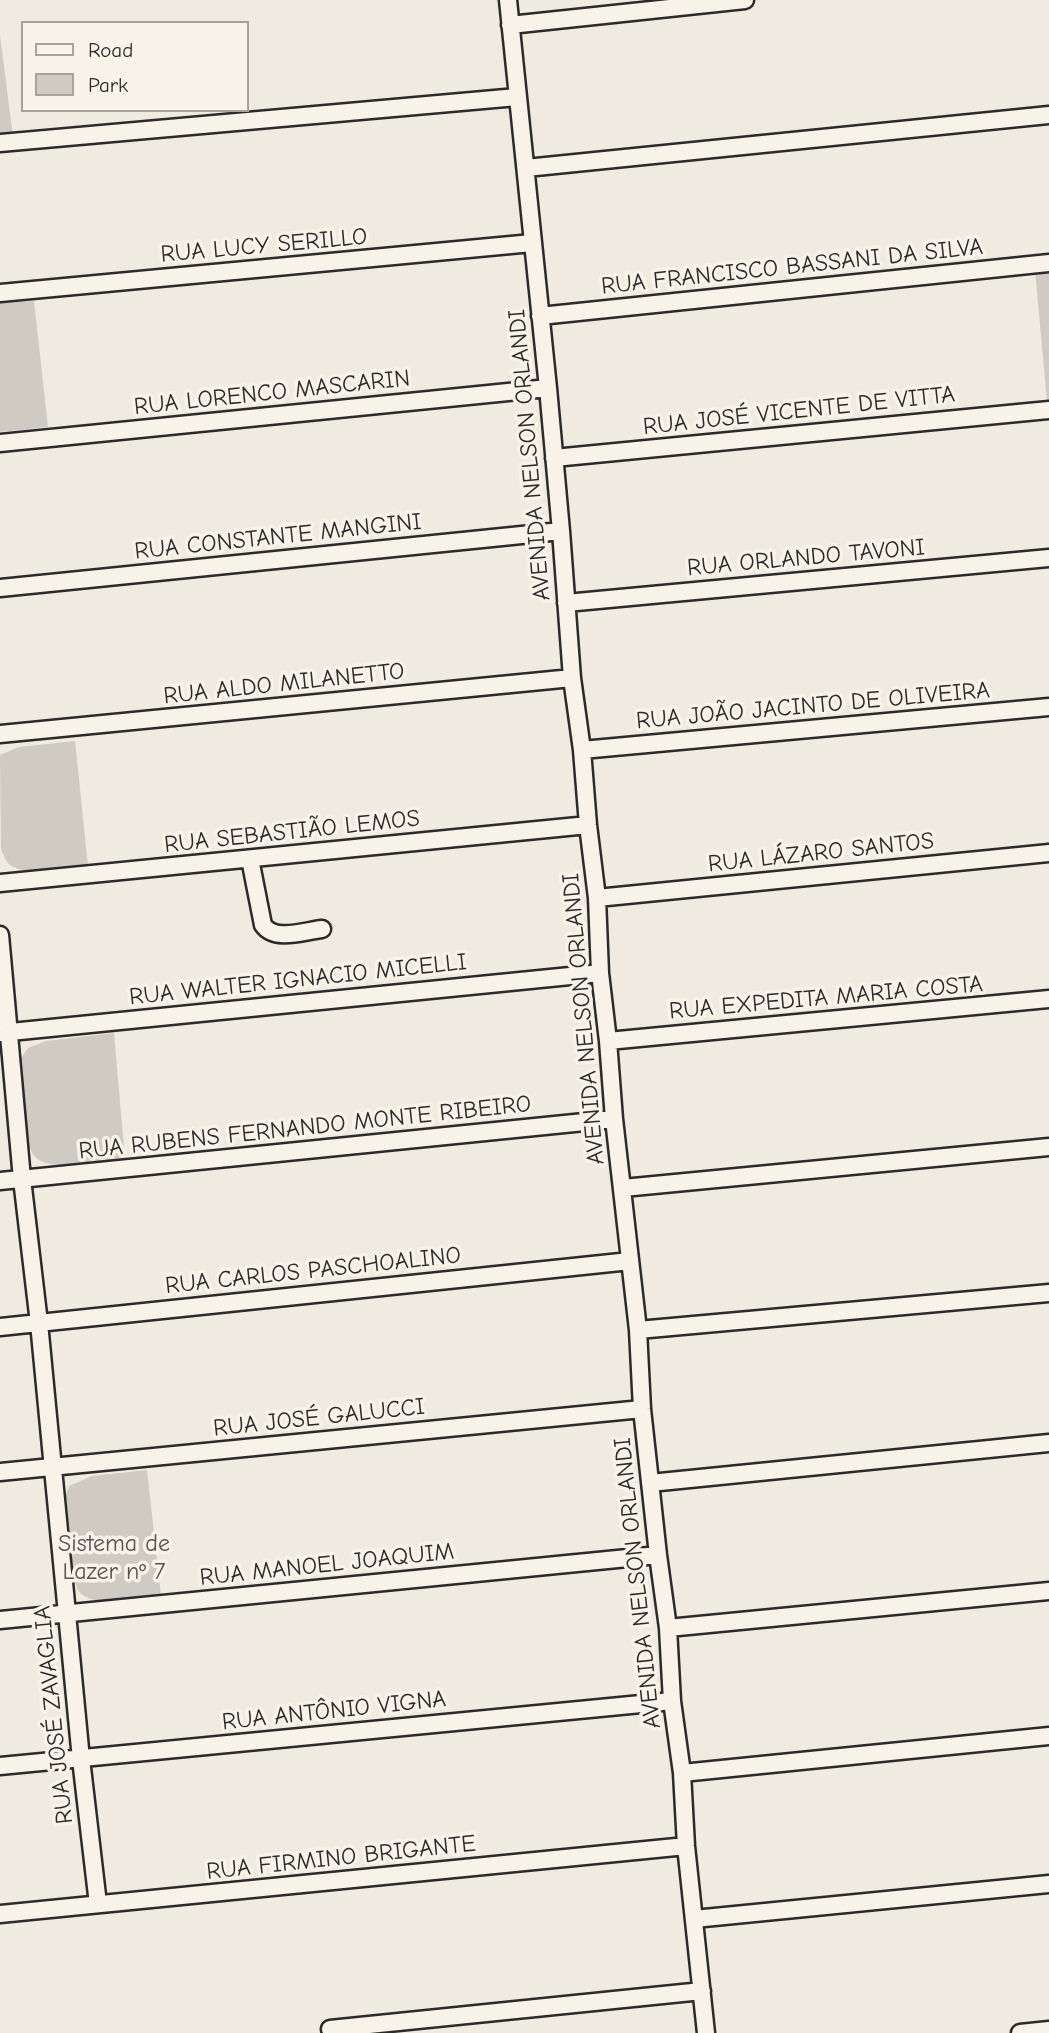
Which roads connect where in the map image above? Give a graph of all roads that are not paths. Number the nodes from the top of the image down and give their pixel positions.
1 (508, 0) edge
2 (745, 0) edge
3 (510, 25) junction
4 (517, 97) junction
5 (1049, 116) edge
6 (0, 144) edge
7 (526, 168) junction
8 (532, 243) junction
9 (1049, 263) edge
10 (0, 293) edge
11 (540, 316) junction
12 (548, 388) junction
13 (1049, 410) edge
14 (0, 443) edge
15 (554, 458) junction
16 (561, 531) junction
17 (1049, 558) edge
18 (0, 588) edge
19 (566, 603) junction
20 (572, 678) junction
21 (1049, 707) edge
22 (0, 734) edge
23 (582, 750) junction
24 (588, 825) junction
25 (1049, 853) edge
26 (250, 859) junction
27 (0, 883) edge
28 (597, 898) junction
29 (322, 929) dead end
30 (0, 935) edge
31 (600, 973) junction
32 (1049, 999) edge
33 (4, 1032) edge
34 (608, 1041) junction
35 (614, 1119) junction
36 (1049, 1147) edge
37 (22, 1179) junction
38 (0, 1181) edge
39 (623, 1188) junction
40 (630, 1261) junction
41 (1049, 1293) edge
42 (39, 1323) junction
43 (0, 1327) edge
44 (638, 1330) junction
45 (642, 1409) junction
46 (1049, 1443) edge
47 (52, 1467) junction
48 (0, 1472) edge
49 (650, 1483) junction
50 (658, 1555) junction
51 (1049, 1591) edge
52 (66, 1613) junction
53 (0, 1620) edge
54 (668, 1628) junction
55 (672, 1701) junction
56 (1049, 1736) edge
57 (81, 1759) junction
58 (0, 1766) edge
59 (682, 1773) junction
60 (686, 1846) junction
61 (1049, 1884) edge
62 (98, 1904) junction
63 (0, 1914) edge
64 (694, 1919) junction
65 (702, 1991) junction
66 (330, 2029) dead end
67 (1049, 2030) edge
68 (706, 2033) edge
69 (1020, 2033) edge

1 - 3 street, AVENIDA NELSON ORLANDI
2 - 3 street
3 - 4 street, AVENIDA NELSON ORLANDI
4 - 6 street
4 - 7 street, AVENIDA NELSON ORLANDI
5 - 7 street
7 - 8 street, AVENIDA NELSON ORLANDI
8 - 10 street, RUA LUCY SERILLO
8 - 11 street, AVENIDA NELSON ORLANDI
9 - 11 street, RUA FRANCISCO BASSANI DA SILVA
11 - 12 street, AVENIDA NELSON ORLANDI
12 - 14 street, RUA LORENCO MASCARIN
12 - 15 street, AVENIDA NELSON ORLANDI
13 - 15 street, RUA JOSÉ VICENTE DE VITTA
15 - 16 street, AVENIDA NELSON ORLANDI
16 - 18 street, RUA CONSTANTE MANGINI
16 - 19 street, AVENIDA NELSON ORLANDI
17 - 19 street, RUA ORLANDO TAVONI
19 - 20 street, AVENIDA NELSON ORLANDI
20 - 22 street, RUA ALDO MILANETTO
20 - 23 street, AVENIDA NELSON ORLANDI
21 - 23 street, RUA JOÃO JACINTO DE OLIVEIRA
23 - 24 street, AVENIDA NELSON ORLANDI
24 - 26 street, RUA SEBASTIÃO LEMOS
24 - 28 street, AVENIDA NELSON ORLANDI
25 - 28 street, RUA LÁZARO SANTOS
26 - 27 street, RUA SEBASTIÃO LEMOS
26 - 29 street
28 - 31 street, AVENIDA NELSON ORLANDI
30 - 33 street, RUA JOSÉ ZAVAGLIA
31 - 33 street, RUA WALTER IGNACIO MICELLI
31 - 34 street, AVENIDA NELSON ORLANDI
32 - 34 street, RUA EXPEDITA MARIA COSTA
33 - 37 street, RUA JOSÉ ZAVAGLIA
34 - 35 street, AVENIDA NELSON ORLANDI
35 - 37 street, RUA RUBENS FERNANDO MONTE RIBEIRO
35 - 39 street, AVENIDA NELSON ORLANDI
36 - 39 street
37 - 38 street, RUA RUBENS FERNANDO MONTE RIBEIRO
37 - 42 street, RUA JOSÉ ZAVAGLIA
39 - 40 street, AVENIDA NELSON ORLANDI
40 - 42 street, RUA CARLOS PASCHOALINO
40 - 44 street, AVENIDA NELSON ORLANDI
41 - 44 street
42 - 43 street, RUA CARLOS PASCHOALINO
42 - 47 street, RUA JOSÉ ZAVAGLIA
44 - 45 street, AVENIDA NELSON ORLANDI
45 - 47 street, RUA JOSÉ GALUCCI
45 - 49 street, AVENIDA NELSON ORLANDI
46 - 49 street
47 - 48 street, RUA JOSÉ GALUCCI
47 - 52 street, RUA JOSÉ ZAVAGLIA
49 - 50 street, AVENIDA NELSON ORLANDI
50 - 52 street, RUA MANOEL JOAQUIM
50 - 54 street, AVENIDA NELSON ORLANDI
51 - 54 street
52 - 53 street, RUA MANOEL JOAQUIM
52 - 57 street, RUA JOSÉ ZAVAGLIA
54 - 55 street, AVENIDA NELSON ORLANDI
55 - 57 street, RUA ANTÔNIO VIGNA
55 - 59 street, AVENIDA NELSON ORLANDI
56 - 59 street
57 - 58 street, RUA ANTÔNIO VIGNA
57 - 62 street, RUA JOSÉ ZAVAGLIA
59 - 60 street, AVENIDA NELSON ORLANDI
60 - 62 street, RUA FIRMINO BRIGANTE
60 - 64 street, AVENIDA NELSON ORLANDI
61 - 64 street
62 - 63 street, RUA FIRMINO BRIGANTE
64 - 65 street, AVENIDA NELSON ORLANDI
65 - 66 street
65 - 68 street, AVENIDA NELSON ORLANDI
67 - 69 street

